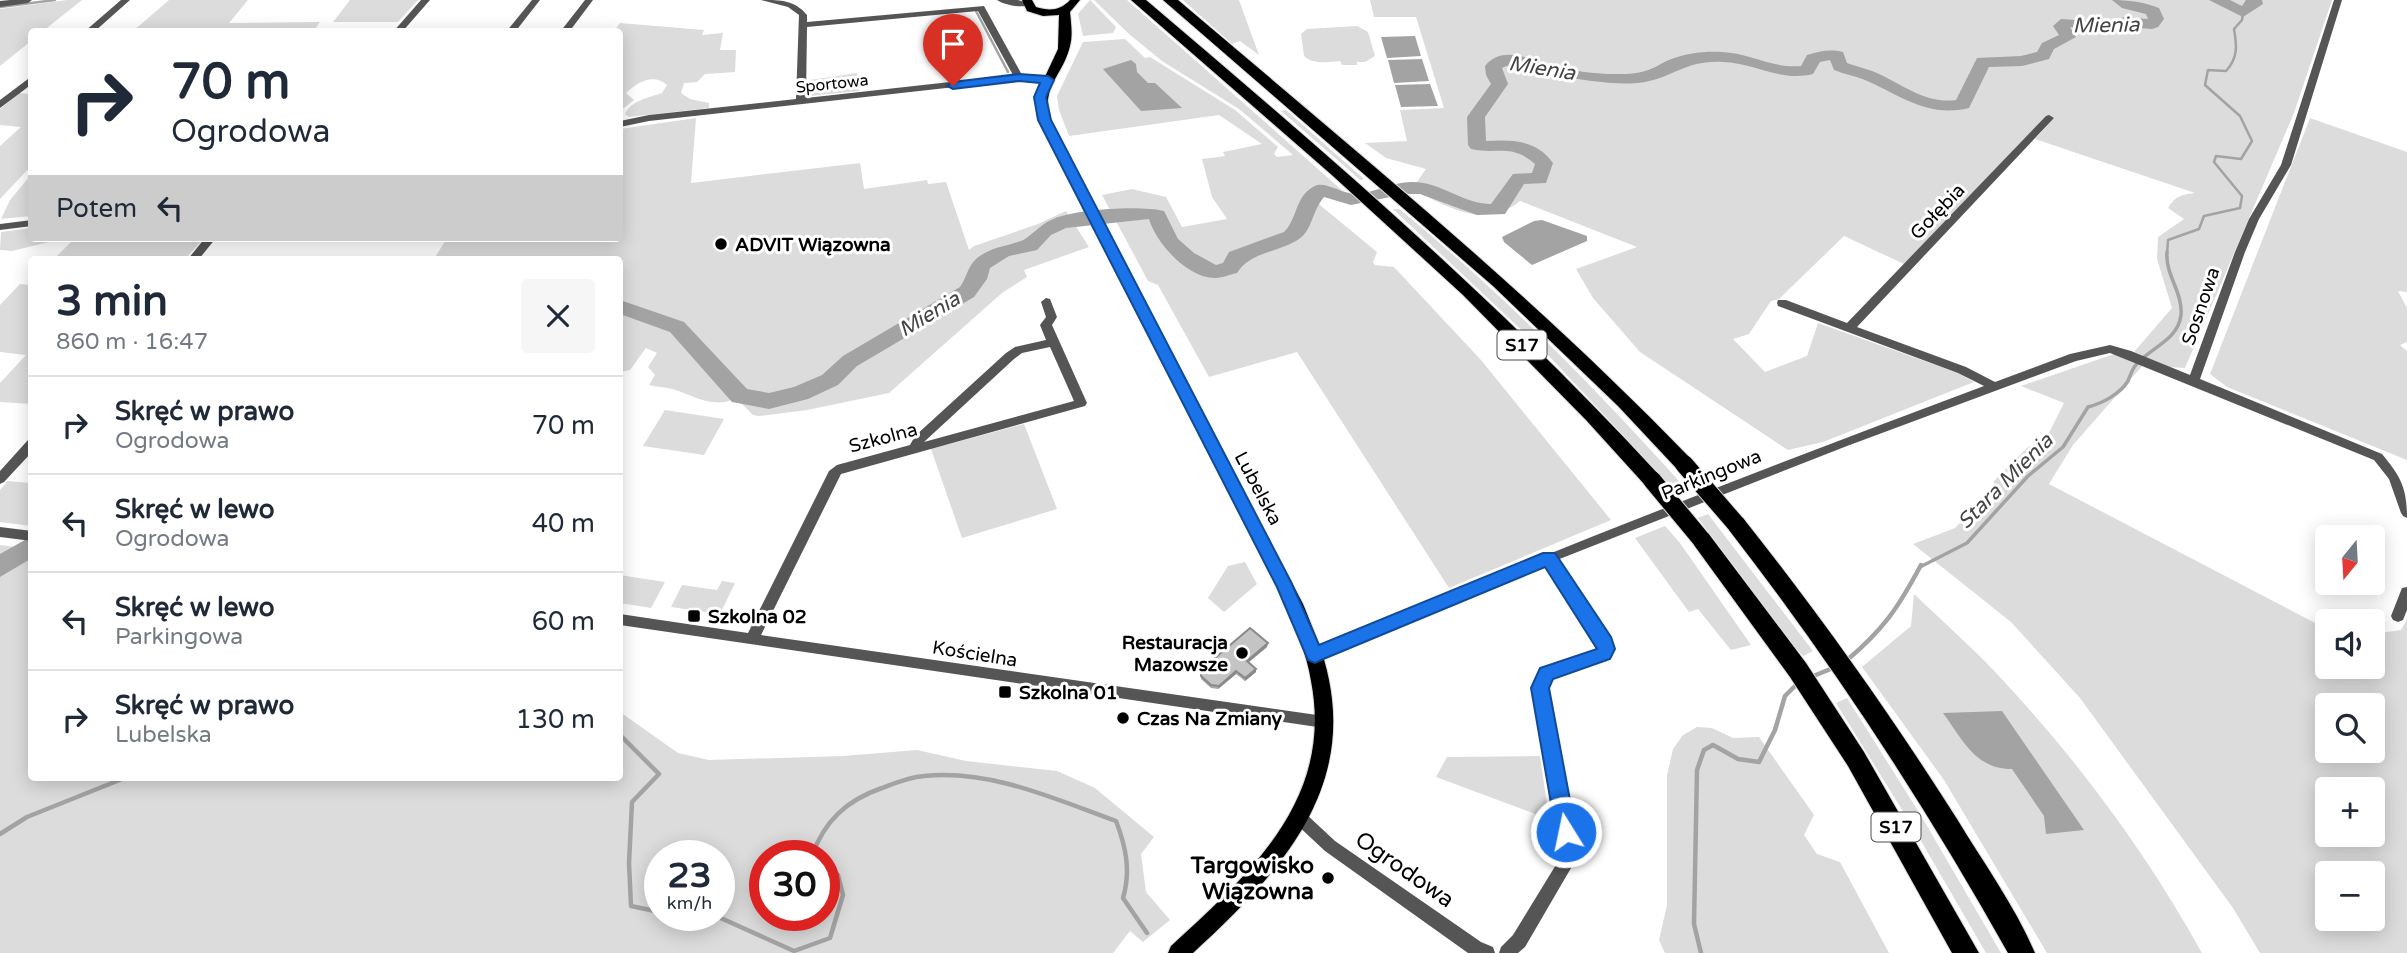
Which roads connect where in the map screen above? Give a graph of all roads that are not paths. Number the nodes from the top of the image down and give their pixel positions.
1 (28, 0) edge
2 (126, 0) edge
3 (426, 0) edge
4 (536, 0) edge
5 (589, 0) edge
6 (765, 0) edge
7 (1001, 0) edge
8 (1074, 0) edge
9 (1138, 0) edge
10 (1170, 0) edge
11 (2338, 0) edge
12 (1027, 2) edge
13 (901, 3) dead end
14 (0, 4) edge
15 (1064, 10) junction
16 (1049, 13) junction
17 (900, 15) junction
18 (804, 25) junction
19 (93, 28) edge
20 (401, 28) edge
21 (513, 28) edge
22 (567, 28) edge
23 (1065, 29) junction
24 (1019, 78) junction
25 (1048, 80) junction
26 (28, 82) edge
27 (801, 102) junction
28 (0, 105) edge
29 (2049, 118) dead end
30 (623, 124) edge
31 (1347, 182) joint
32 (1386, 215) joint
33 (28, 224) edge
34 (0, 227) edge
35 (208, 242) edge
36 (196, 256) edge
37 (1046, 302) dead end
38 (1782, 303) dead end
39 (1849, 328) junction
40 (1053, 342) junction
41 (2194, 381) junction
42 (1994, 386) junction
43 (28, 448) edge
44 (914, 449) junction
45 (0, 479) edge
46 (2407, 513) edge
47 (0, 532) edge
48 (28, 536) edge
49 (1549, 558) junction
50 (2407, 592) edge
51 (2398, 616) dead end
52 (623, 620) edge
53 (752, 639) junction
54 (1315, 655) junction
55 (1324, 722) junction
56 (1300, 818) junction
57 (1178, 953) edge
58 (1487, 953) edge
59 (1507, 953) edge
60 (1966, 953) edge
61 (2022, 953) edge

1 - 14 street
2 - 19 street
3 - 20 street
4 - 21 street
5 - 22 street
6 - 18 street
7 - 12 street
8 - 15 main road
9 - 31 highway, S17
10 - 61 highway, S17, bridge
11 - 41 street, Sosnowa
12 - 16 main road
13 - 17 street
15 - 16 main road
15 - 23 main road, Lubelska
16 - 23 main road
17 - 18 street
17 - 24 street
18 - 27 street
23 - 25 main road, Lubelska
24 - 25 street, Sportowa
24 - 27 street, Sportowa
25 - 54 main road, Lubelska
26 - 28 street
27 - 30 street, Sportowa
29 - 39 street, Gołębia
31 - 32 highway, S17
32 - 60 highway, S17, bridge
33 - 34 street
35 - 36 street
37 - 40 street
38 - 39 street
39 - 42 street
40 - 44 street
40 - 44 street, Szkolna
41 - 42 street, Parkingowa
41 - 46 street
42 - 49 street, Parkingowa
43 - 45 street
44 - 53 street, Szkolna
47 - 48 street
49 - 54 street, Parkingowa
49 - 59 street
50 - 51 street
52 - 53 street, Kościelna
53 - 55 street, Kościelna
54 - 55 main road, Lubelska
55 - 56 main road, Lubelska
56 - 57 main road, Lubelska
56 - 58 street, Ogrodowa

